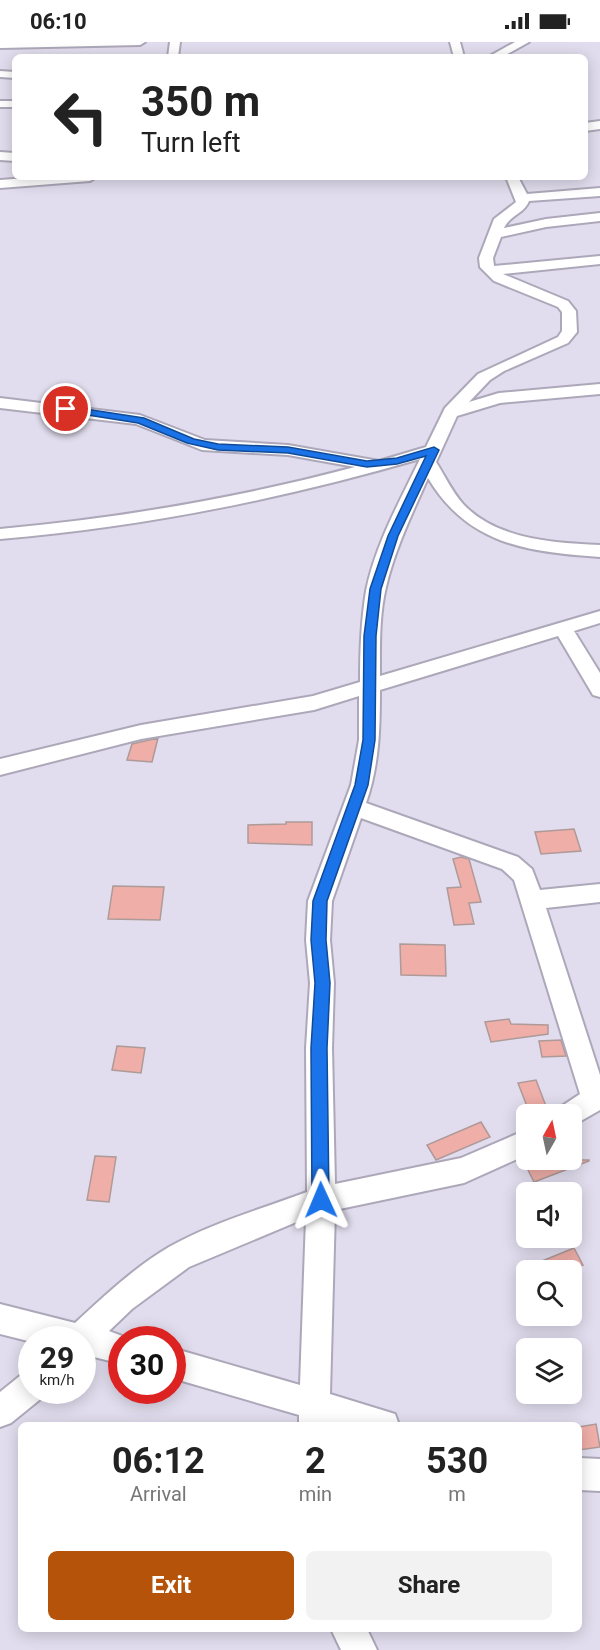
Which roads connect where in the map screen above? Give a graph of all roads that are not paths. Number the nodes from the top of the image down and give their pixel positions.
1 (141, 42) edge
2 (524, 42) edge
3 (0, 45) edge
4 (499, 54) edge
5 (51, 180) edge
6 (513, 180) edge
7 (0, 184) edge
8 (600, 192) edge
9 (522, 198) junction
10 (600, 217) edge
11 (495, 234) junction
12 (600, 260) edge
13 (490, 271) junction
14 (600, 388) edge
15 (0, 403) edge
16 (451, 412) junction
17 (431, 457) junction
18 (397, 461) junction
19 (0, 534) edge
20 (600, 551) edge
21 (600, 617) edge
22 (563, 629) junction
23 (371, 687) junction
24 (600, 690) edge
25 (0, 767) edge
26 (354, 807) junction
27 (600, 892) edge
28 (533, 900) junction
29 (597, 1098) edge
30 (582, 1107) edge
31 (516, 1147) edge
32 (321, 1200) junction
33 (0, 1319) edge
34 (29, 1326) edge
35 (92, 1326) edge
36 (186, 1369) edge
37 (18, 1397) edge
38 (0, 1412) edge
39 (314, 1415) edge
40 (363, 1422) edge
41 (582, 1474) edge
42 (600, 1475) edge
43 (350, 1632) edge
44 (360, 1650) edge

1 - 3 street
2 - 4 street
5 - 7 street
6 - 9 street
8 - 9 street
9 - 11 street
10 - 11 street
11 - 13 street
12 - 13 street
13 - 16 street
14 - 16 street
15 - 18 street
16 - 17 street
17 - 18 street
17 - 20 street
17 - 23 street
18 - 19 street
21 - 22 street
22 - 23 street
22 - 24 street
23 - 25 street
23 - 26 street
26 - 28 street
26 - 32 street
27 - 28 street
28 - 29 street
29 - 30 street
31 - 32 street
32 - 35 street
32 - 39 street
33 - 34 street
36 - 39 street
37 - 38 street
39 - 40 street
41 - 42 street
43 - 44 street

